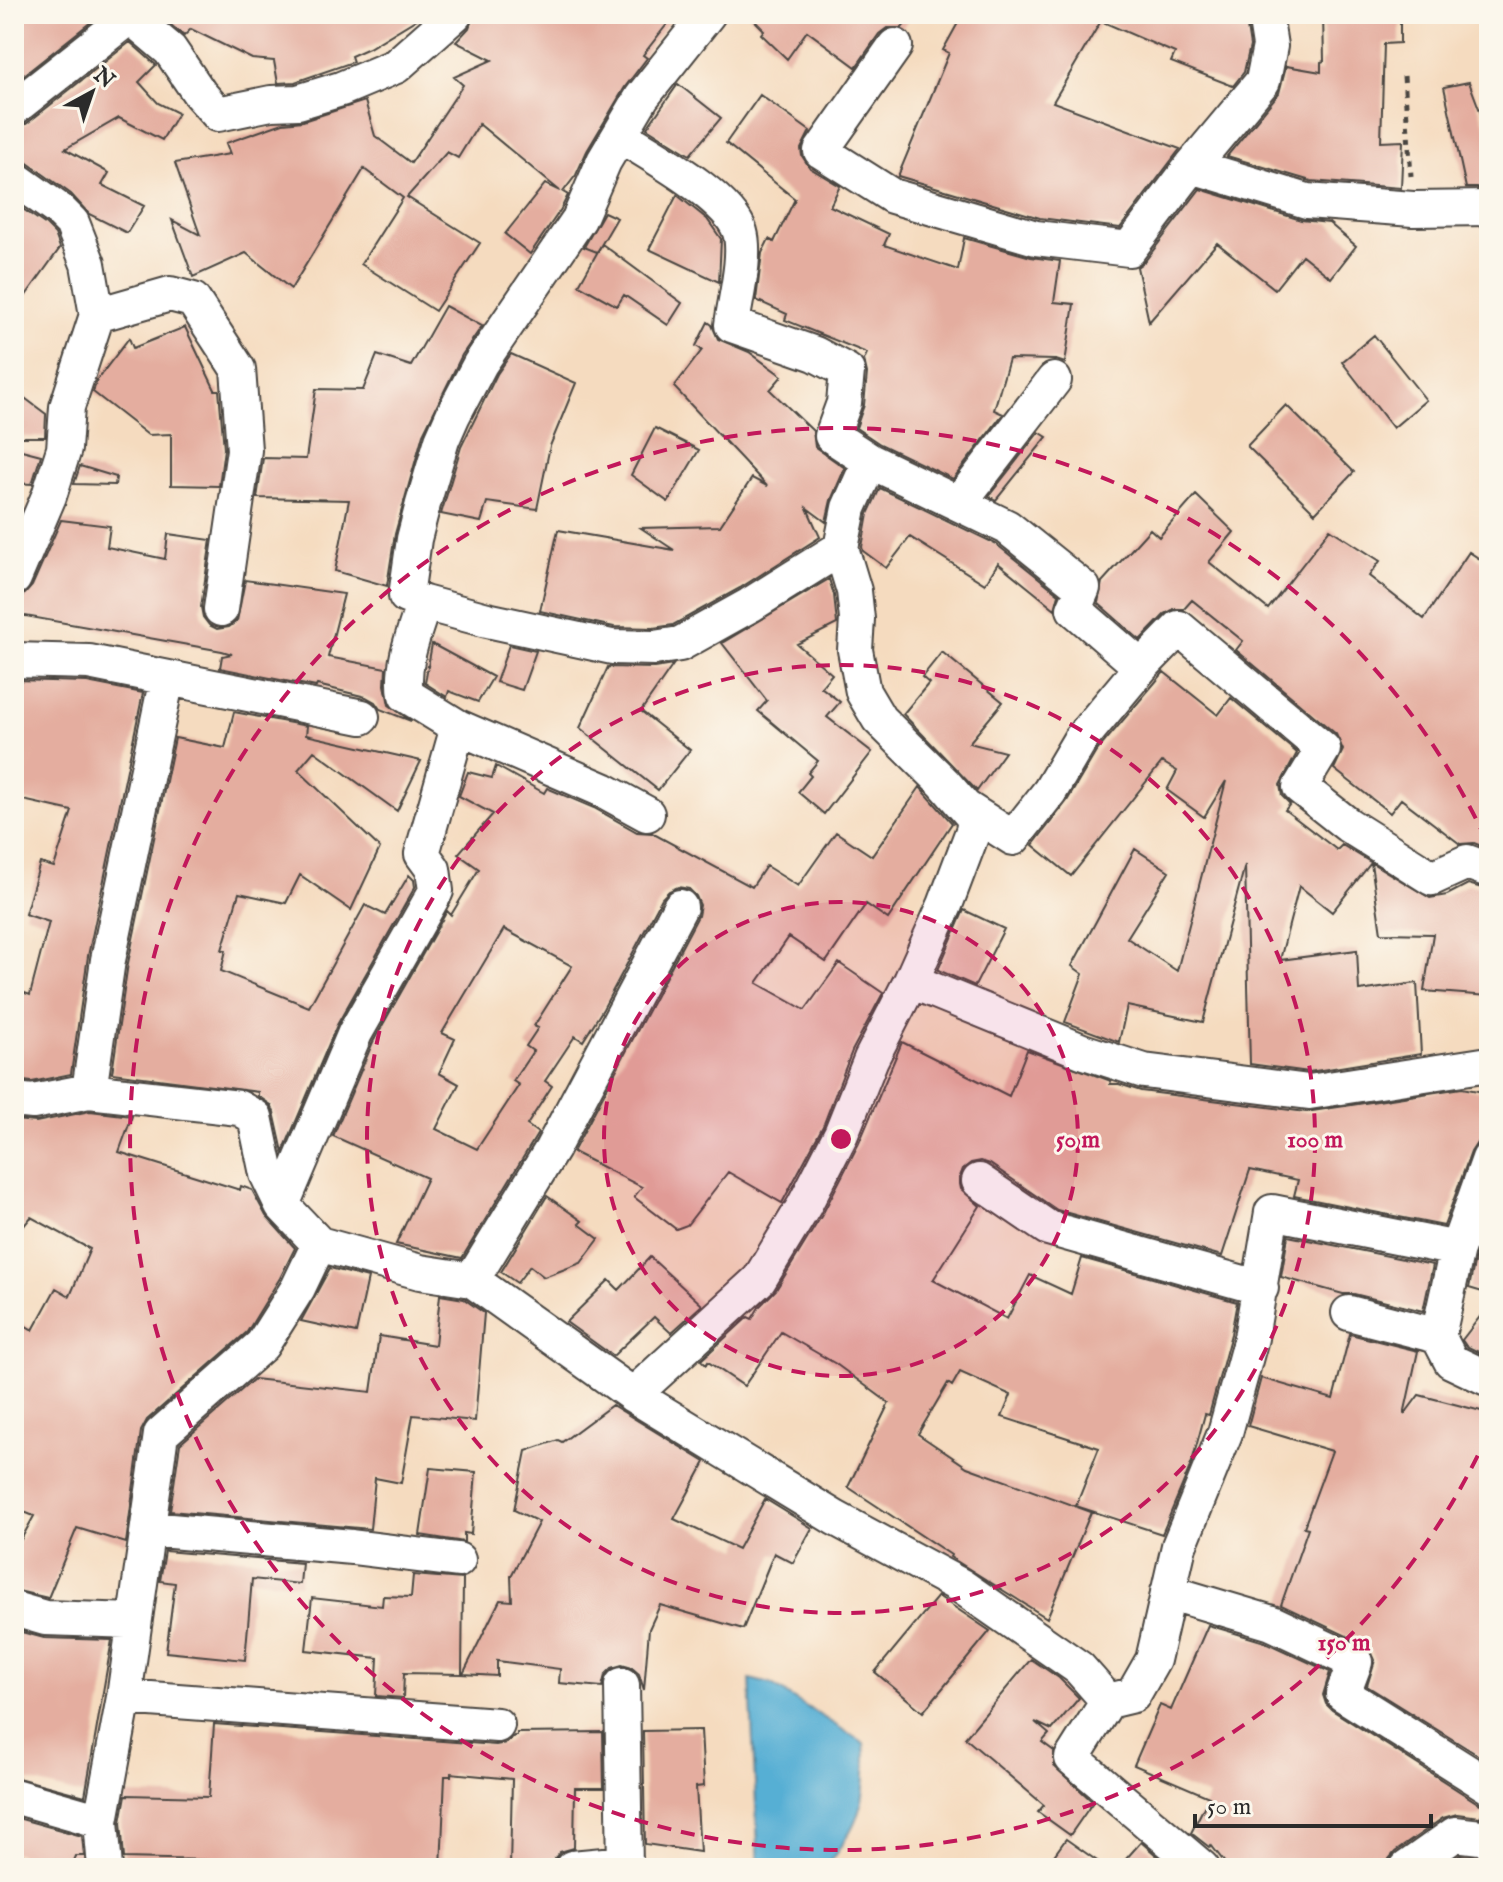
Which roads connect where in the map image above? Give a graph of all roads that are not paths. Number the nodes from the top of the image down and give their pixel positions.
1 (455, 14) edge
2 (708, 14) edge
3 (1265, 14) edge
4 (132, 15) edge
5 (895, 46) dead end
6 (14, 108) edge
7 (620, 135) junction
8 (1192, 166) junction
9 (14, 178) edge
10 (1489, 208) edge
11 (97, 315) junction
12 (1054, 380) dead end
13 (870, 461) junction
14 (959, 503) junction
15 (841, 548) junction
16 (14, 578) edge
17 (424, 603) junction
18 (221, 609) dead end
19 (14, 660) edge
20 (1141, 667) junction
21 (167, 678) junction
22 (362, 717) dead end
23 (458, 727) junction
24 (966, 808) junction
25 (647, 814) dead end
26 (1489, 870) edge
27 (680, 907) dead end
28 (911, 981) junction
29 (1489, 1064) edge
30 (89, 1091) junction
31 (14, 1100) edge
32 (1489, 1159) edge
33 (979, 1181) dead end
34 (282, 1205) junction
35 (319, 1244) junction
36 (1457, 1249) junction
37 (472, 1280) junction
38 (1261, 1288) junction
39 (1349, 1313) dead end
40 (1438, 1336) junction
41 (1489, 1379) edge
42 (633, 1395) junction
43 (148, 1529) junction
44 (458, 1560) dead end
45 (1168, 1592) junction
46 (14, 1609) edge
47 (134, 1621) junction
48 (622, 1685) dead end
49 (124, 1697) junction
50 (1108, 1701) junction
51 (497, 1725) dead end
52 (1489, 1786) edge
53 (14, 1796) edge
54 (101, 1821) junction
55 (1489, 1838) edge
56 (625, 1865) edge
57 (105, 1868) edge
58 (572, 1868) edge
59 (1202, 1868) edge
60 (1407, 1868) edge

1 - 4 street
2 - 7 street
3 - 8 street
4 - 6 street
5 - 8 street
7 - 13 street
7 - 17 street
8 - 10 street
9 - 11 street
11 - 16 street
11 - 18 street
12 - 14 street
13 - 14 street
13 - 15 street
14 - 20 street
15 - 17 street
15 - 24 street
17 - 23 street
19 - 21 street
20 - 24 street
20 - 26 street
21 - 22 street
21 - 30 street
23 - 25 street
23 - 34 street
24 - 28 street
27 - 37 street
28 - 29 street
28 - 42 street
30 - 31 street
30 - 34 street
32 - 36 street
33 - 38 street
34 - 35 street
35 - 37 street
35 - 43 street
36 - 38 street
36 - 40 street
37 - 42 street
38 - 45 street
39 - 40 street
40 - 41 street
42 - 50 street
43 - 44 street
43 - 47 street
45 - 50 street
45 - 52 street
46 - 47 street
47 - 49 street
48 - 56 street
49 - 51 street
49 - 54 street
50 - 59 street
53 - 54 street
54 - 57 street
55 - 60 street
56 - 58 street

